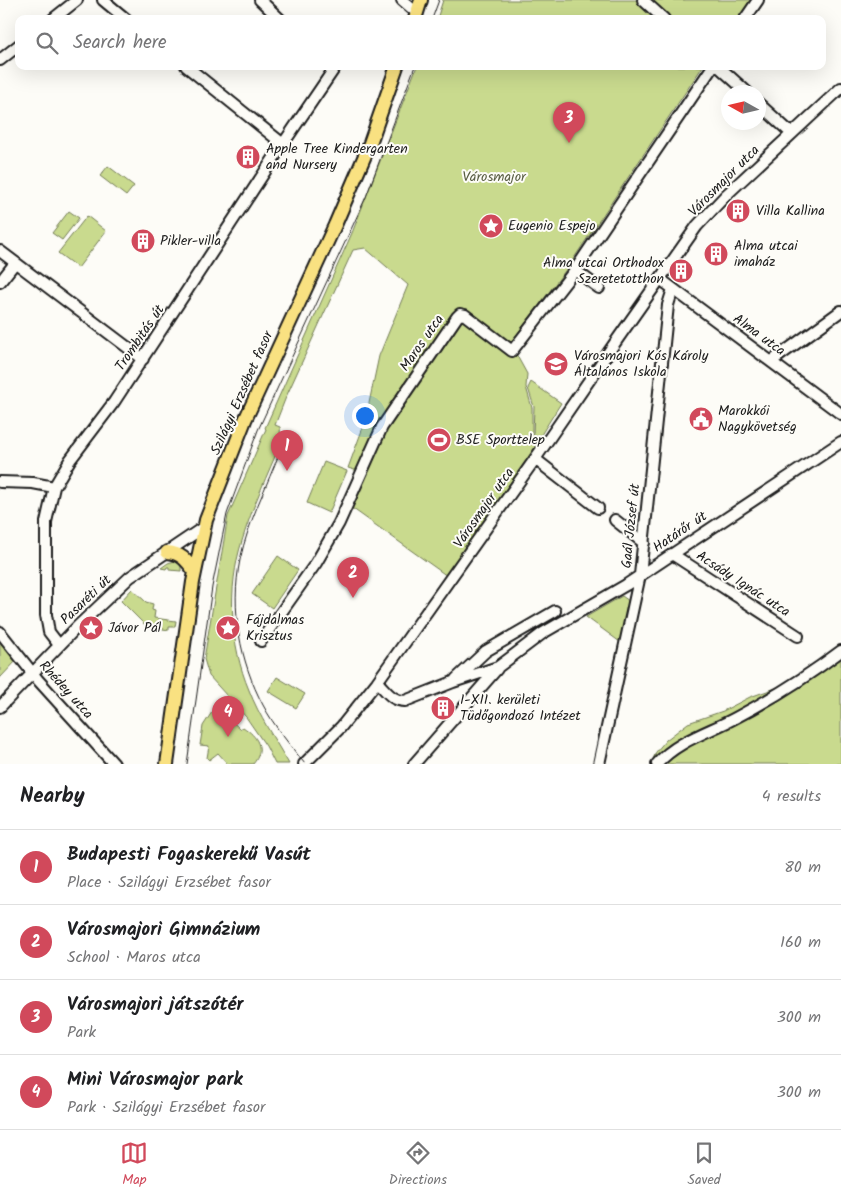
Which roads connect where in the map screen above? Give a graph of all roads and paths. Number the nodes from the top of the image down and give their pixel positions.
1 (77, 0) edge
2 (103, 0) edge
3 (260, 0) edge
4 (402, 0) edge
5 (421, 0) edge
6 (643, 0) edge
7 (758, 0) edge
8 (58, 15) edge
9 (121, 15) edge
10 (276, 15) edge
11 (415, 15) edge
12 (416, 15) edge
13 (660, 15) edge
14 (748, 15) edge
15 (15, 49) edge
16 (0, 60) edge
17 (191, 70) edge
18 (333, 70) edge
19 (396, 70) edge
20 (710, 70) edge
21 (722, 70) edge
22 (739, 85) edge
23 (841, 88) edge
24 (766, 110) edge
25 (791, 133) junction
26 (283, 144) junction
27 (0, 251) edge
28 (15, 263) junction
29 (575, 270) junction
30 (660, 279) junction
31 (0, 282) edge
32 (599, 288) dead end
33 (673, 289) junction
34 (841, 310) edge
35 (143, 359) junction
36 (772, 361) junction
37 (841, 414) edge
38 (841, 442) edge
39 (535, 459) junction
40 (0, 482) edge
41 (54, 487) junction
42 (598, 508) dead end
43 (615, 520) dead end
44 (204, 527) junction
45 (644, 543) junction
46 (168, 552) junction
47 (672, 554) junction
48 (195, 572) junction
49 (640, 575) junction
50 (555, 611) dead end
51 (0, 632) edge
52 (798, 636) dead end
53 (261, 641) dead end
54 (59, 645) junction
55 (841, 651) edge
56 (498, 667) junction
57 (32, 673) junction
58 (377, 682) junction
59 (453, 682) junction
60 (0, 707) edge
61 (114, 764) edge
62 (165, 764) edge
63 (304, 764) edge
64 (414, 764) edge
65 (599, 764) edge
66 (657, 764) edge

1 - 8 street
2 - 9 street
3 - 10 street
4 - 11 street
5 - 12 main road
6 - 13 street
7 - 14 street
15 - 16 street
17 - 26 street
18 - 26 street, Trombitás út
19 - 44 main road, Szilágyi Erzsébet fasor
20 - 29 street, Maros utca
21 - 22 street
23 - 25 street, Városmajor utca
24 - 25 street
25 - 30 street, Városmajor utca
26 - 35 street, Trombitás út
27 - 28 street
28 - 31 street
28 - 35 street
29 - 32 street
29 - 53 street, Maros utca
30 - 33 street, Alma utca
30 - 39 street, Városmajor utca
33 - 36 street, Alma utca
33 - 45 street, Gaál József út
34 - 36 street
35 - 41 street, Trombitás út
36 - 37 street, Alma utca
38 - 47 street, Határőr út
39 - 42 street
39 - 58 street, Városmajor utca
40 - 41 street
41 - 54 street, Trombitás út
43 - 45 street
44 - 46 street, Pasaréti út
44 - 48 main road, Szilágyi Erzsébet fasor
45 - 49 street, Gaál József út
46 - 48 main road
46 - 54 street, Pasaréti út
47 - 49 street, Határőr út
47 - 52 street, Acsády Ignác utca
48 - 62 main road, Szilágyi Erzsébet fasor
49 - 56 street, Határőr út
49 - 65 street, Gaál József út
50 - 59 street, Határőr út
51 - 57 street, Rhédey utca
54 - 57 street, Pasaréti út
55 - 66 street
56 - 59 street, Határőr út
56 - 64 street
57 - 60 street, Pasaréti út
57 - 61 street, Rhédey utca
58 - 59 street, Határőr út
58 - 63 street, Városmajor utca

